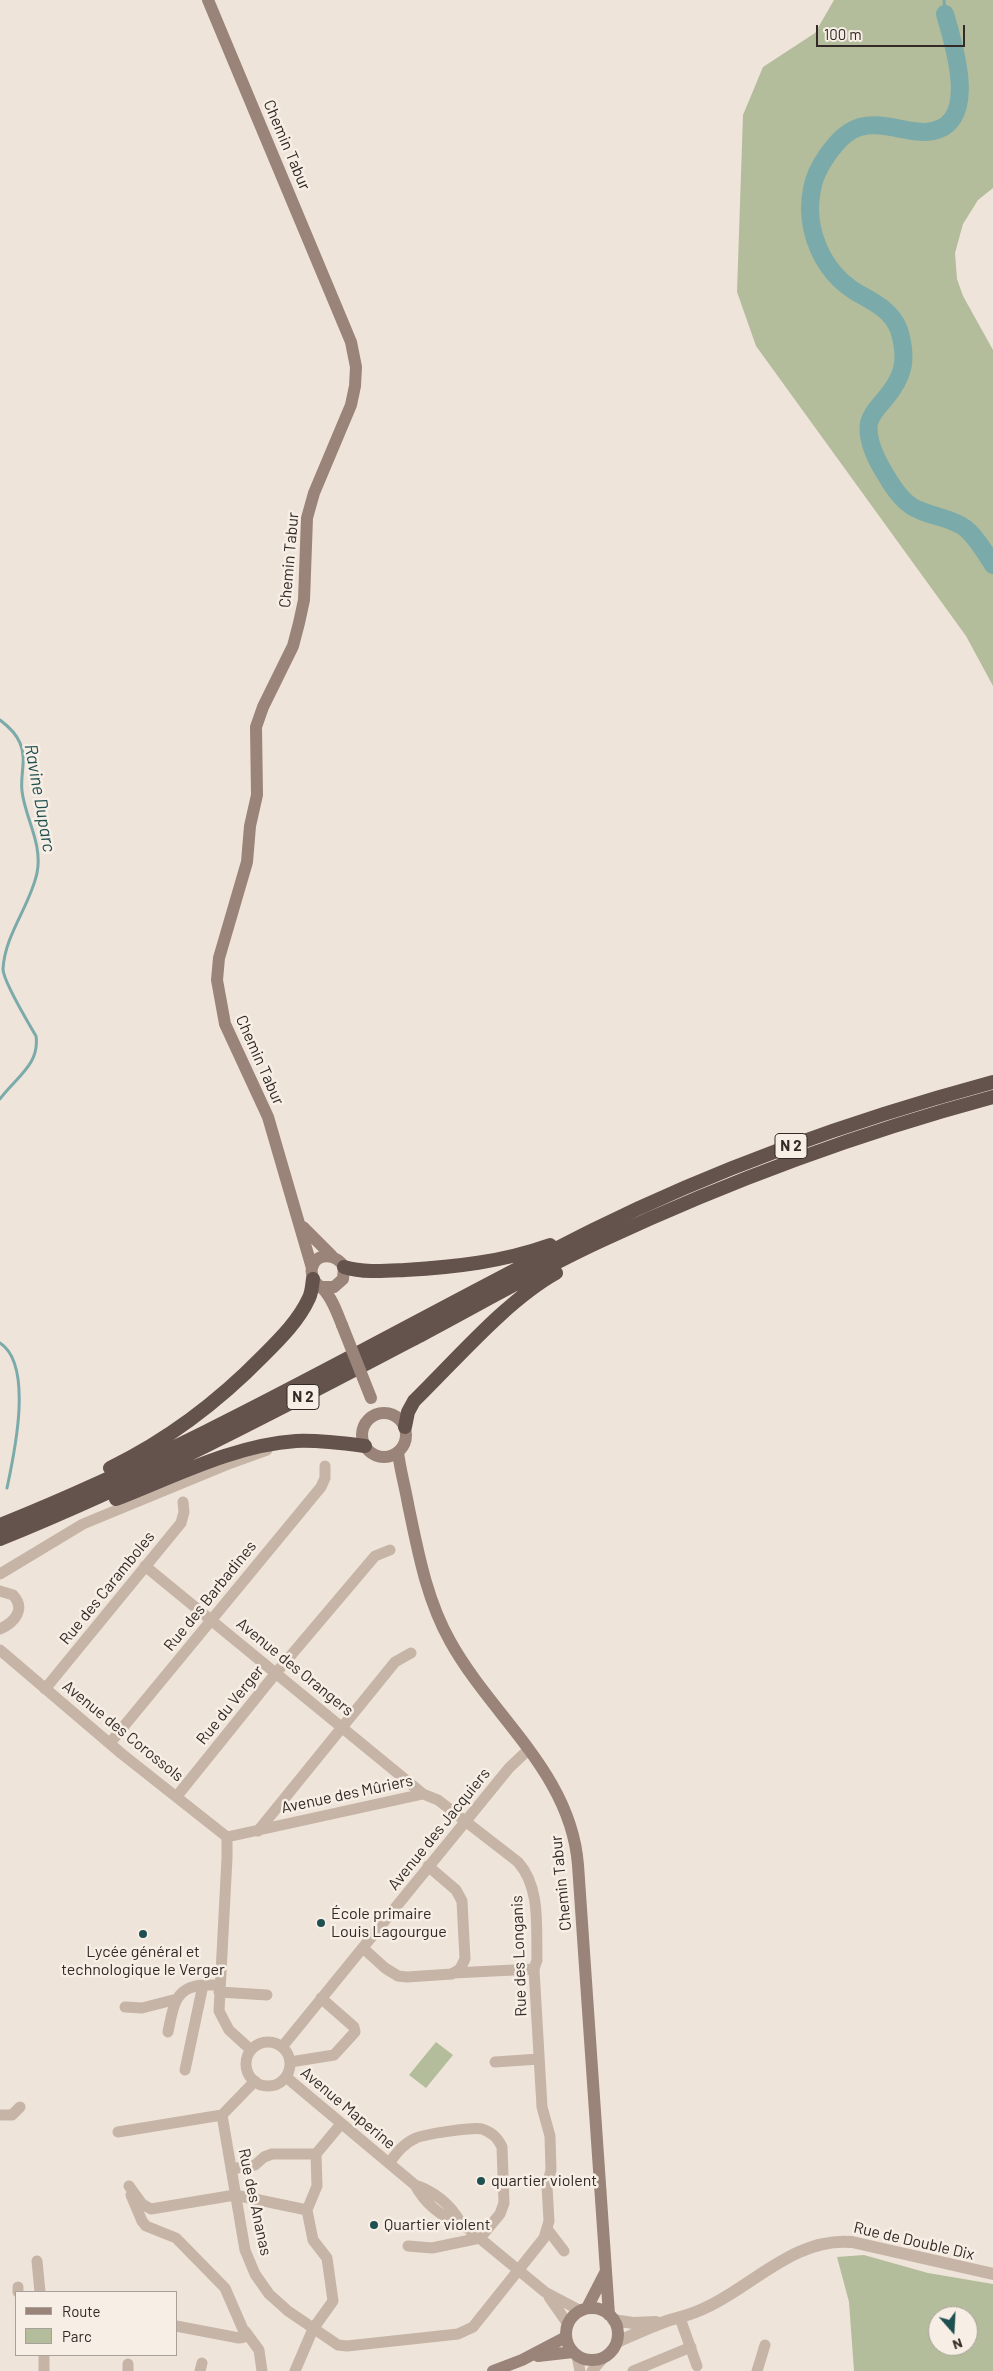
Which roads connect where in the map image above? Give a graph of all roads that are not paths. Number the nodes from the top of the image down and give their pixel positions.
1 (208, 0) edge
2 (993, 1082) edge
3 (993, 1097) edge
4 (299, 1221) junction
5 (598, 1235) junction
6 (332, 1256) junction
7 (344, 1267) junction
8 (316, 1278) junction
9 (341, 1283) junction
10 (336, 1310) junction
11 (378, 1415) junction
12 (405, 1427) junction
13 (294, 1441) junction
14 (365, 1446) junction
15 (393, 1454) junction
16 (325, 1466) dead end
17 (183, 1502) dead end
18 (0, 1516) edge
19 (0, 1525) edge
20 (34, 1525) junction
21 (0, 1539) edge
22 (390, 1550) dead end
23 (145, 1566) junction
24 (0, 1574) edge
25 (0, 1591) edge
26 (212, 1620) junction
27 (0, 1629) edge
28 (0, 1650) edge
29 (411, 1653) dead end
30 (276, 1673) junction
31 (44, 1689) junction
32 (341, 1727) junction
33 (110, 1743) junction
34 (528, 1750) junction
35 (423, 1794) junction
36 (177, 1796) junction
37 (467, 1822) junction
38 (258, 1831) junction
39 (227, 1837) junction
40 (428, 1866) junction
41 (363, 1948) junction
42 (534, 1969) junction
43 (452, 1974) junction
44 (203, 1986) junction
45 (219, 1989) junction
46 (267, 1995) dead end
47 (321, 1998) junction
48 (177, 1999) junction
49 (125, 2007) dead end
50 (168, 2032) dead end
51 (282, 2047) junction
52 (251, 2050) junction
53 (539, 2059) junction
54 (290, 2062) junction
55 (496, 2062) dead end
56 (186, 2070) dead end
57 (286, 2077) junction
58 (255, 2081) junction
59 (20, 2107) dead end
60 (0, 2115) edge
61 (222, 2115) junction
62 (341, 2124) junction
63 (118, 2132) dead end
64 (316, 2154) junction
65 (389, 2163) junction
66 (231, 2170) junction
67 (235, 2195) junction
68 (306, 2210) junction
69 (548, 2230) junction
70 (480, 2238) junction
71 (408, 2246) dead end
72 (564, 2251) dead end
73 (37, 2261) dead end
74 (518, 2270) junction
75 (605, 2274) junction
76 (993, 2274) edge
77 (40, 2291) edge
78 (545, 2292) junction
79 (584, 2310) junction
80 (611, 2318) junction
81 (680, 2318) junction
82 (666, 2321) junction
83 (568, 2324) junction
84 (178, 2326) edge
85 (313, 2329) junction
86 (245, 2331) junction
87 (566, 2336) junction
88 (617, 2342) junction
89 (765, 2345) dead end
90 (690, 2347) junction
91 (575, 2354) junction
92 (44, 2356) edge
93 (604, 2357) junction
94 (522, 2360) junction
95 (697, 2366) dead end
96 (44, 2371) edge
97 (262, 2371) edge
98 (295, 2371) edge
99 (493, 2371) edge
100 (580, 2371) edge
101 (592, 2371) edge
102 (633, 2371) edge
103 (757, 2371) edge

1 - 4 main road, Chemin Tabur
2 - 5 highway, N 2
3 - 5 highway, N 2
4 - 6 main road, Chemin Tabur
4 - 8 main road, Chemin Tabur
5 - 7 highway
5 - 12 highway
5 - 19 highway, N 2
5 - 20 highway, N 2
6 - 7 main road, Chemin Tabur
6 - 8 main road
7 - 9 main road, Chemin Tabur
8 - 9 main road
8 - 10 main road, Chemin Tabur
8 - 18 highway
9 - 10 main road, Chemin Tabur
10 - 11 main road, Chemin Tabur, bridge
11 - 12 main road
11 - 14 main road
12 - 15 main road
13 - 14 highway
13 - 20 highway
13 - 24 street
14 - 15 main road
15 - 34 main road, Chemin Tabur
16 - 26 street, Rue des Barbadines
17 - 23 street, Rue des Caramboles
20 - 21 highway, N 2
22 - 30 street, Rue du Verger
23 - 26 street, Avenue des Orangers
23 - 31 street, Rue des Caramboles
25 - 27 street
26 - 30 street, Avenue des Orangers
26 - 33 street, Rue des Barbadines
28 - 31 street, Avenue des Corossols
29 - 32 street
30 - 32 street, Avenue des Orangers
30 - 36 street, Rue du Verger
31 - 33 street, Avenue des Corossols
32 - 35 street, Avenue des Orangers
32 - 38 street
33 - 36 street, Avenue des Corossols
34 - 37 street, Avenue des Jacquiers
34 - 75 main road, Chemin Tabur
35 - 37 street, Avenue des Mûriers
35 - 38 street, Avenue des Mûriers
36 - 39 street, Avenue des Corossols
37 - 40 street, Avenue des Jacquiers
37 - 42 street, Rue des Longanis
38 - 39 street, Avenue des Mûriers
39 - 45 street
40 - 41 street, Avenue des Jacquiers
40 - 43 street
41 - 43 street
41 - 47 street, Avenue des Jacquiers
42 - 43 street
42 - 53 street, Rue des Longanis
44 - 45 street
44 - 48 street
44 - 56 street
45 - 46 street
45 - 52 street
47 - 51 street, Avenue des Jacquiers
47 - 54 street
48 - 49 street
48 - 50 street
51 - 52 street
51 - 54 street
52 - 58 street
53 - 55 street
53 - 69 street, Rue des Longanis
54 - 57 street
57 - 58 street
57 - 62 street, Avenue Maperine
58 - 61 street
59 - 60 street
61 - 63 street
61 - 66 street, Rue des Ananas
62 - 64 street
62 - 65 street, Avenue Maperine
64 - 66 street
64 - 68 street
65 - 70 street, Avenue Maperine
65 - 70 street, Avenue Maperine
66 - 67 street, Rue des Ananas
67 - 68 street
67 - 85 street, Rue des Ananas
67 - 86 street
68 - 85 street
69 - 72 street
69 - 74 street
70 - 71 street
70 - 74 street, Avenue Maperine
73 - 77 street
74 - 78 street, Avenue Maperine
74 - 85 street, Rue des Ananas
75 - 79 main road
75 - 80 main road, Chemin Tabur
76 - 81 street, Rue de Double Dix
78 - 79 street, Avenue Maperine
78 - 83 street, Avenue Maperine
79 - 80 main road
79 - 83 main road
80 - 82 street, Rue de Double Dix
80 - 88 main road
81 - 82 street, Rue de Double Dix
81 - 90 street
82 - 88 street, Rue de Double Dix
83 - 87 main road
84 - 86 street
85 - 98 street
86 - 97 street
87 - 91 main road
87 - 94 main road
88 - 93 main road
89 - 103 street
90 - 95 street
90 - 102 street
91 - 93 main road
91 - 94 main road
91 - 100 street
92 - 96 street
93 - 101 street
94 - 99 main road

